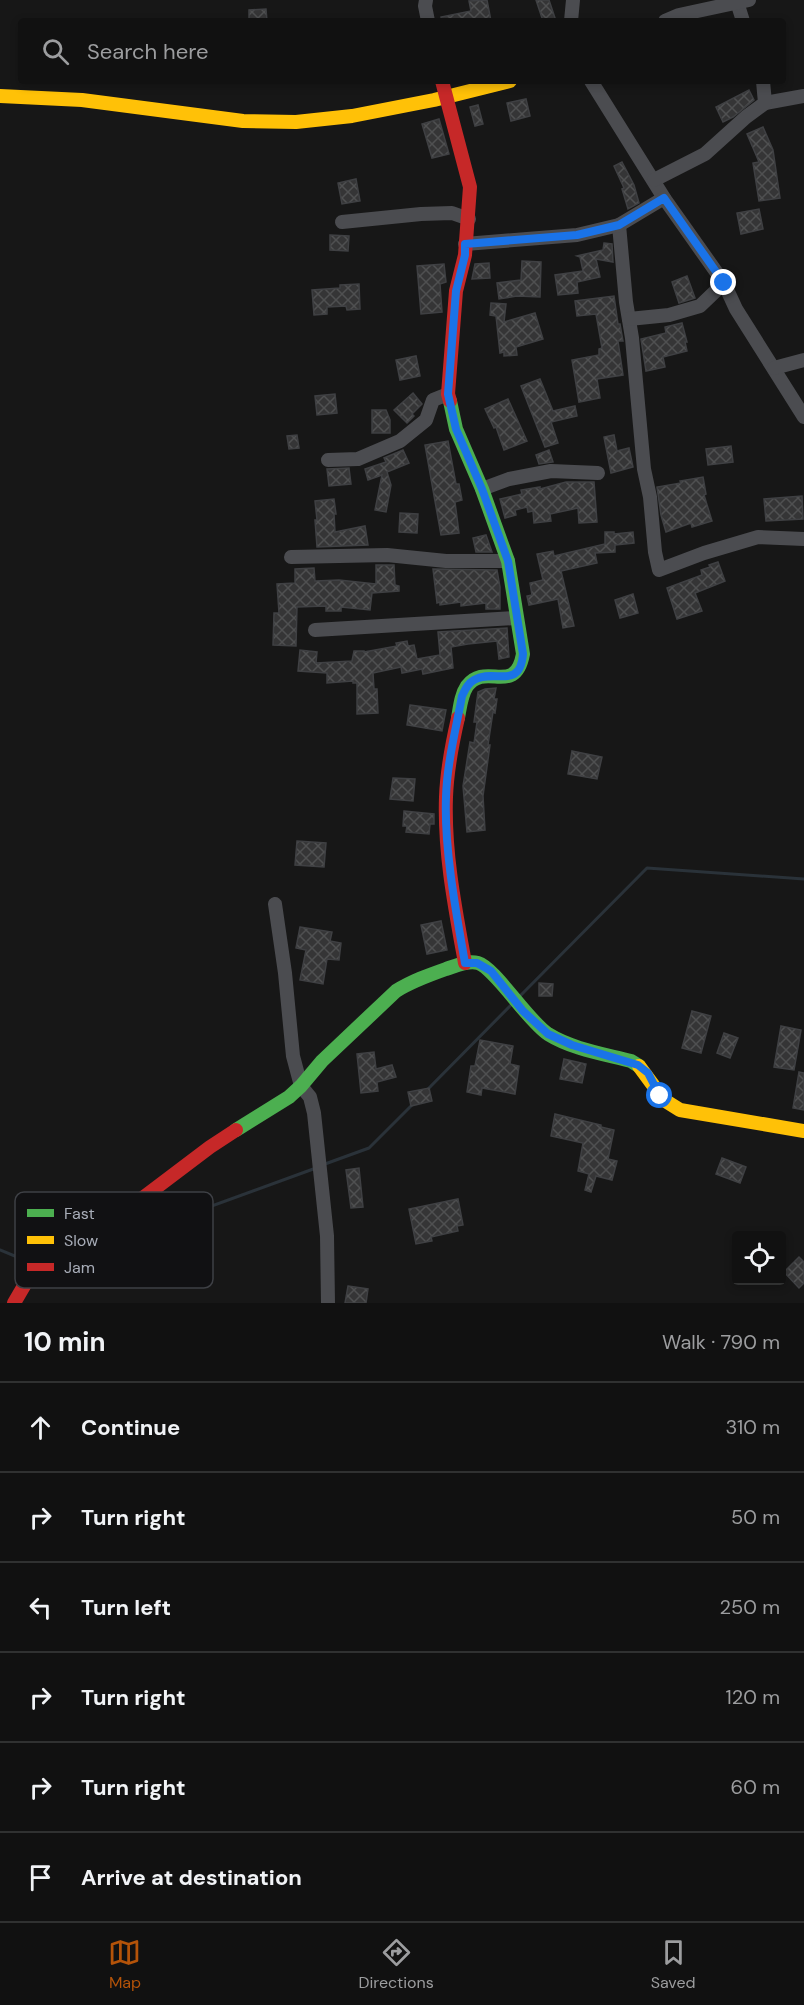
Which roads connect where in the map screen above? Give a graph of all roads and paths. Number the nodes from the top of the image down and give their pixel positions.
1 (426, 0) edge
2 (573, 0) edge
3 (743, 1) edge
4 (427, 18) edge
5 (571, 18) edge
6 (672, 18) edge
7 (743, 18) edge
8 (443, 84) edge
9 (501, 84) edge
10 (593, 84) edge
11 (763, 84) edge
12 (0, 96) edge
13 (804, 96) edge
14 (446, 98) junction
15 (765, 103) junction
16 (654, 180) junction
17 (664, 198) junction
18 (469, 219) junction
19 (342, 222) dead end
20 (619, 225) junction
21 (465, 244) junction
22 (724, 283) junction
23 (629, 319) junction
24 (804, 360) edge
25 (774, 368) junction
26 (448, 394) junction
27 (804, 417) edge
28 (328, 460) dead end
29 (598, 473) dead end
30 (482, 489) junction
31 (804, 540) edge
32 (291, 557) dead end
33 (508, 561) junction
34 (516, 618) junction
35 (315, 630) dead end
36 (275, 904) dead end
37 (465, 963) junction
38 (301, 1086) junction
39 (804, 1131) edge
40 (150, 1192) edge
41 (23, 1288) edge
42 (14, 1303) edge
43 (328, 1303) edge

1 - 4 street
2 - 5 street
3 - 6 street
3 - 7 street
8 - 14 street
9 - 14 street
10 - 16 street
11 - 15 street
12 - 14 street
13 - 15 street
14 - 18 street
15 - 16 street
16 - 17 street
17 - 20 street
17 - 22 street
18 - 19 street
18 - 21 street
20 - 21 street
20 - 23 street
21 - 26 street
22 - 23 street
22 - 25 street
23 - 31 street
24 - 25 street
25 - 27 street
26 - 28 street
26 - 30 street
29 - 30 street
30 - 33 street
32 - 33 street
33 - 34 street
34 - 35 street
34 - 37 street
36 - 38 street
37 - 38 street
37 - 39 street
38 - 40 street
38 - 43 street
41 - 42 street

